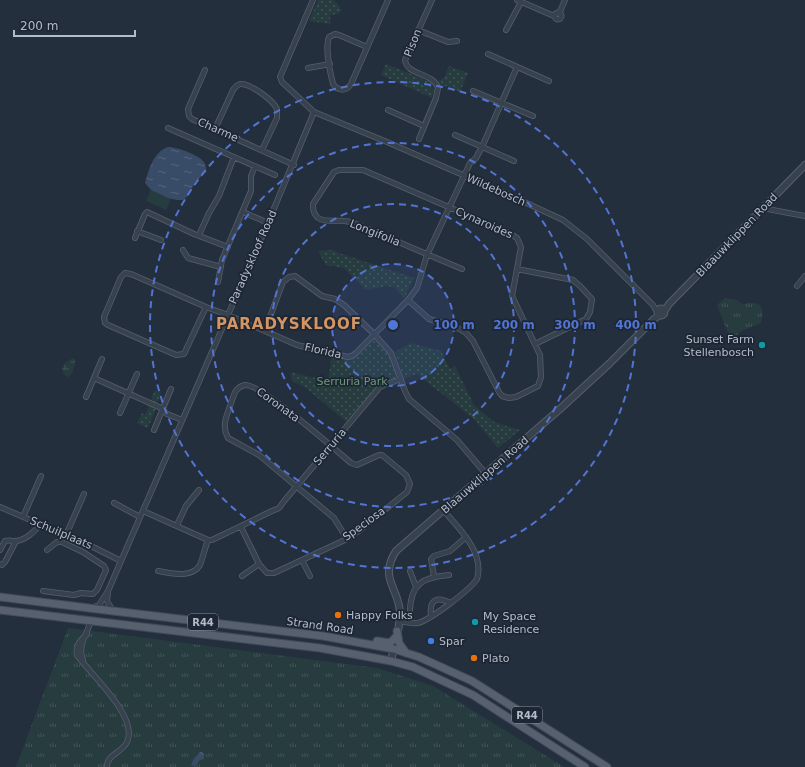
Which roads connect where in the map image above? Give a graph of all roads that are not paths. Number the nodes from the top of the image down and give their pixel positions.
1 (313, 0) edge
2 (388, 0) edge
3 (432, 0) edge
4 (565, 0) edge
5 (519, 1) edge
6 (418, 30) junction
7 (506, 30) dead end
8 (457, 42) dead end
9 (367, 47) junction
10 (488, 54) dead end
11 (330, 64) junction
12 (517, 67) junction
13 (308, 68) dead end
14 (205, 70) dead end
15 (548, 82) dead end
16 (473, 90) dead end
17 (501, 102) junction
18 (388, 110) dead end
19 (314, 112) junction
20 (533, 116) dead end
21 (424, 126) junction
22 (168, 128) dead end
23 (215, 129) junction
24 (456, 135) dead end
25 (419, 139) dead end
26 (482, 147) junction
27 (262, 150) junction
28 (234, 157) junction
29 (514, 161) dead end
30 (294, 165) junction
31 (805, 165) edge
32 (255, 166) junction
33 (275, 175) dead end
34 (464, 176) junction
35 (449, 207) junction
36 (762, 208) junction
37 (243, 212) junction
38 (805, 216) edge
39 (268, 223) junction
40 (138, 231) junction
41 (199, 235) junction
42 (134, 238) dead end
43 (161, 240) dead end
44 (228, 247) junction
45 (183, 250) dead end
46 (427, 255) junction
47 (221, 267) junction
48 (462, 269) dead end
49 (517, 269) junction
50 (805, 276) edge
51 (218, 282) dead end
52 (797, 286) dead end
53 (408, 300) junction
54 (206, 307) junction
55 (659, 312) junction
56 (228, 315) junction
57 (265, 330) junction
58 (374, 334) junction
59 (535, 344) junction
60 (102, 359) dead end
61 (137, 374) dead end
62 (94, 378) junction
63 (401, 379) junction
64 (171, 389) dead end
65 (129, 394) junction
66 (86, 397) dead end
67 (162, 409) junction
68 (120, 413) dead end
69 (182, 420) junction
70 (154, 430) dead end
71 (331, 446) junction
72 (486, 474) junction
73 (41, 476) dead end
74 (297, 487) junction
75 (199, 490) dead end
76 (84, 494) dead end
77 (114, 503) dead end
78 (0, 507) edge
79 (443, 510) junction
80 (143, 511) junction
81 (23, 517) junction
82 (140, 517) junction
83 (40, 524) junction
84 (177, 525) junction
85 (241, 527) junction
86 (66, 535) junction
87 (466, 538) junction
88 (347, 539) junction
89 (208, 540) junction
90 (16, 541) junction
91 (96, 549) junction
92 (0, 550) edge
93 (47, 550) dead end
94 (92, 559) junction
95 (302, 560) junction
96 (121, 561) junction
97 (0, 564) edge
98 (259, 564) junction
99 (410, 570) dead end
100 (158, 571) dead end
101 (449, 575) dead end
102 (242, 576) dead end
103 (310, 576) dead end
104 (434, 576) junction
105 (416, 587) junction
106 (42, 591) dead end
107 (108, 591) junction
108 (0, 597) edge
109 (450, 603) junction
110 (83, 607) junction
111 (91, 608) junction
112 (0, 610) edge
113 (103, 610) junction
114 (410, 610) dead end
115 (113, 611) junction
116 (431, 616) junction
117 (91, 621) junction
118 (399, 622) junction
119 (396, 634) junction
120 (352, 641) junction
121 (394, 649) junction
122 (406, 653) junction
123 (391, 660) junction
124 (107, 767) edge
125 (585, 767) edge
126 (608, 767) edge

1 - 19 street
2 - 9 street
3 - 6 street, Pison
4 - 5 street
5 - 7 street
6 - 8 street
6 - 21 street, Pison
9 - 11 street
9 - 11 street
10 - 12 street
11 - 13 street
12 - 15 street
12 - 17 street, Florida
14 - 23 street, Charme
16 - 17 street
17 - 20 street
17 - 26 street, Florida
18 - 21 street
19 - 30 street, Paradyskloof Road
19 - 34 street, Wildebosch
21 - 25 street, Pison
22 - 28 street
23 - 27 street, Charme
23 - 27 street
24 - 26 street
26 - 29 street
26 - 34 street, Florida
27 - 30 street, Charme
28 - 32 street
28 - 41 street
30 - 39 street, Paradyskloof Road
31 - 36 street, Blaauwklippen Road
32 - 33 street
32 - 37 street
34 - 35 street, Florida
34 - 55 street, Wildebosch
35 - 46 street, Florida
35 - 46 street, Longifolia
35 - 49 street, Cynaroides
36 - 38 street
36 - 55 street, Blaauwklippen Road
37 - 39 street
37 - 44 street
39 - 56 street, Paradyskloof Road
40 - 41 street
40 - 42 street
40 - 43 street
41 - 44 street
44 - 47 street
45 - 47 street
46 - 48 street, Longifolia
46 - 53 street, Florida
47 - 51 street
49 - 59 street, Cynaroides
49 - 59 street
50 - 52 street
53 - 58 street, Florida
53 - 59 street, Cynaroides
54 - 54 street, Florida
54 - 56 street, Florida
55 - 72 street, Blaauwklippen Road
56 - 57 street, Florida
56 - 69 street, Paradyskloof Road
57 - 58 street, Florida
57 - 58 street
58 - 63 street
60 - 62 street
61 - 65 street
62 - 65 street
62 - 66 street
63 - 71 street, Serruria
63 - 72 street
64 - 67 street
65 - 67 street
65 - 68 street
67 - 69 street
67 - 70 street
69 - 80 street, Paradyskloof Road
71 - 74 street, Serruria
71 - 74 street, Coronata
71 - 88 street, Speciosa
72 - 79 street, Blaauwklippen Road
73 - 81 street
74 - 85 street, Serruria
74 - 88 street, Coronata
75 - 84 street
76 - 86 street
77 - 82 street
78 - 81 street, Schuilplaats
79 - 87 street
79 - 118 street, Blaauwklippen Road
80 - 82 street, Paradyskloof Road
80 - 84 street
81 - 83 street, Schuilplaats
82 - 96 street, Paradyskloof Road
83 - 86 street, Schuilplaats
83 - 90 street
84 - 89 street
85 - 89 street, Serruria
85 - 98 street
86 - 91 street, Schuilplaats
87 - 104 street
87 - 109 street
88 - 95 street, Speciosa
89 - 100 street
90 - 92 street
90 - 97 street
91 - 94 street
91 - 96 street, Schuilplaats
93 - 94 street
94 - 106 street
95 - 98 street, Speciosa
95 - 103 street
96 - 107 street, Paradyskloof Road
98 - 102 street
99 - 105 street
101 - 104 street
104 - 105 street
105 - 114 street
107 - 111 street, Paradyskloof Road
107 - 115 street
108 - 110 main road, Strand Road / R44
109 - 116 street
109 - 116 street
110 - 111 main road, Strand Road / R44
110 - 117 main road
111 - 113 main road, Strand Road / R44
112 - 117 main road, Strand Road / R44
113 - 115 main road, Strand Road / R44
113 - 117 main road
115 - 120 main road, Strand Road / R44
116 - 118 street
117 - 123 main road, Strand Road / R44
117 - 124 street
118 - 119 street, Blaauwklippen Road
119 - 120 main road
119 - 121 street, Blaauwklippen Road
119 - 122 main road
120 - 121 main road, Strand Road / R44
121 - 122 main road, Strand Road / R44
121 - 123 street, Blaauwklippen Road
122 - 126 main road, Strand Road / R44
123 - 125 main road, Strand Road / R44

